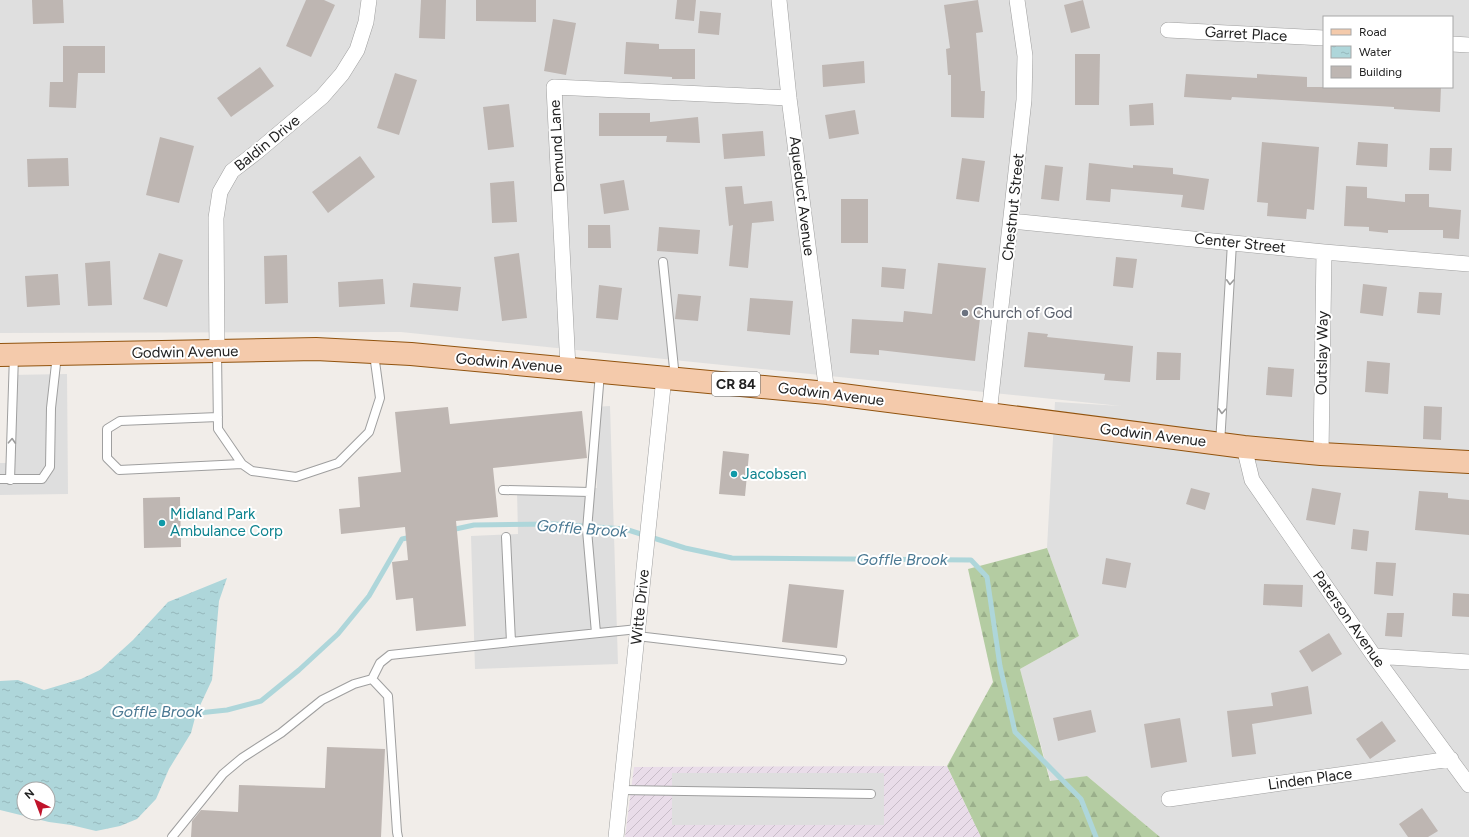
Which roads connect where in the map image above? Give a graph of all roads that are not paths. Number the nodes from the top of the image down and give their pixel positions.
1 (369, 0) edge
2 (779, 0) edge
3 (1017, 0) edge
4 (1168, 30) dead end
5 (1323, 38) edge
6 (1453, 44) edge
7 (1469, 45) edge
8 (789, 98) junction
9 (1011, 221) junction
10 (1232, 243) junction
11 (1324, 252) junction
12 (663, 262) dead end
13 (1469, 264) edge
14 (217, 352) junction
15 (374, 352) junction
16 (57, 354) junction
17 (7, 355) edge
18 (568, 368) junction
19 (600, 371) junction
20 (670, 378) junction
21 (827, 392) junction
22 (989, 414) junction
23 (218, 417) junction
24 (1220, 444) junction
25 (1244, 447) junction
26 (1321, 454) junction
27 (1469, 462) edge
28 (242, 464) junction
29 (0, 480) edge
30 (10, 480) junction
31 (503, 490) dead end
32 (590, 492) junction
33 (506, 537) dead end
34 (637, 632) junction
35 (596, 633) junction
36 (511, 642) junction
37 (1374, 656) junction
38 (842, 660) dead end
39 (1469, 662) edge
40 (372, 679) junction
41 (1451, 759) junction
42 (1469, 785) edge
43 (621, 790) junction
44 (871, 794) dead end
45 (1169, 799) dead end
46 (172, 837) edge
47 (398, 837) edge
48 (616, 837) edge

1 - 14 street, Baldin Drive
2 - 8 street, Aqueduct Avenue
3 - 9 street, Chestnut Street
4 - 5 street, Garret Place
6 - 7 street
8 - 18 street, Demund Lane
8 - 21 street, Aqueduct Avenue
9 - 10 street, Center Street
9 - 22 street, Chestnut Street
10 - 11 street, Center Street
10 -> 24 lane
11 - 13 street, Center Street
11 - 26 street, Outslay Way
12 - 20 lane
14 - 15 main road, Godwin Avenue / CR 84
14 - 16 main road, Godwin Avenue / CR 84
14 - 23 lane
15 - 18 main road, Godwin Avenue / CR 84
15 - 28 lane
16 - 17 main road, Godwin Avenue / CR 84
16 - 30 lane
30 -> 17 lane
18 - 19 main road, Godwin Avenue / CR 84
19 - 20 main road, Godwin Avenue / CR 84
19 - 32 lane
20 - 21 main road, Godwin Avenue / CR 84
20 - 34 street, Witte Drive
21 - 22 main road, Godwin Avenue / CR 84
22 - 24 main road, Godwin Avenue / CR 84
23 - 28 lane
23 - 28 lane
24 - 25 main road, Godwin Avenue / CR 84
25 - 26 main road, Godwin Avenue / CR 84
25 - 37 street, Paterson Avenue
26 - 27 main road, Godwin Avenue / CR 84
29 - 30 lane
31 - 32 lane
32 - 35 lane
33 - 36 lane
34 - 35 lane
34 - 38 lane
34 - 43 street, Witte Drive
35 - 36 lane
36 - 40 lane
37 - 39 street
37 - 41 street, Paterson Avenue
40 - 46 lane
40 - 47 lane
41 - 42 street, Paterson Avenue
41 - 45 street, Linden Place
43 - 44 lane
43 - 48 street, Witte Drive

